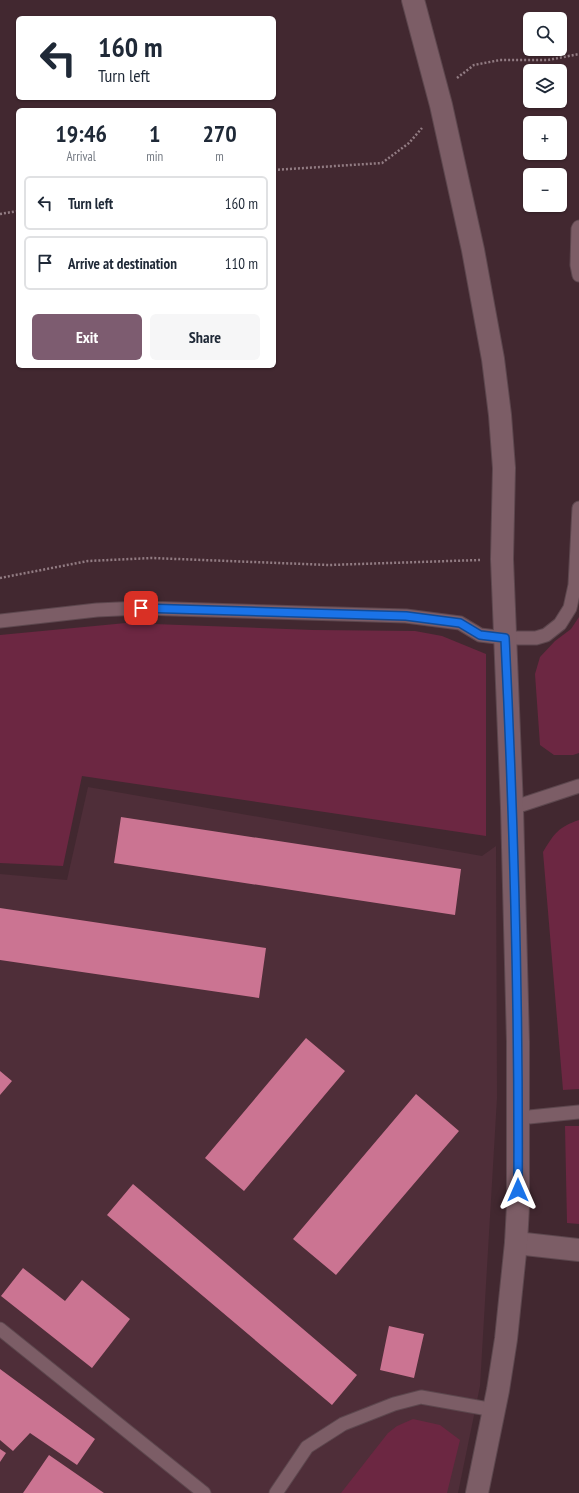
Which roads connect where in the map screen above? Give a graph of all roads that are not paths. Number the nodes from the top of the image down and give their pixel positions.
1 (413, 0) edge
2 (579, 227) edge
3 (579, 275) edge
4 (579, 508) edge
5 (0, 621) edge
6 (505, 638) junction
7 (579, 786) edge
8 (512, 808) junction
9 (579, 1112) edge
10 (518, 1118) junction
11 (516, 1243) junction
12 (579, 1250) edge
13 (0, 1328) edge
14 (494, 1410) junction
15 (204, 1493) edge
16 (276, 1493) edge
17 (477, 1493) edge

1 - 6 main road
2 - 3 lane
4 - 6 lane
5 - 6 lane
6 - 8 main road
7 - 8 lane
8 - 10 main road
9 - 10 lane
10 - 11 main road
11 - 12 main road
11 - 14 main road
13 - 15 lane
14 - 16 lane
14 - 17 main road

